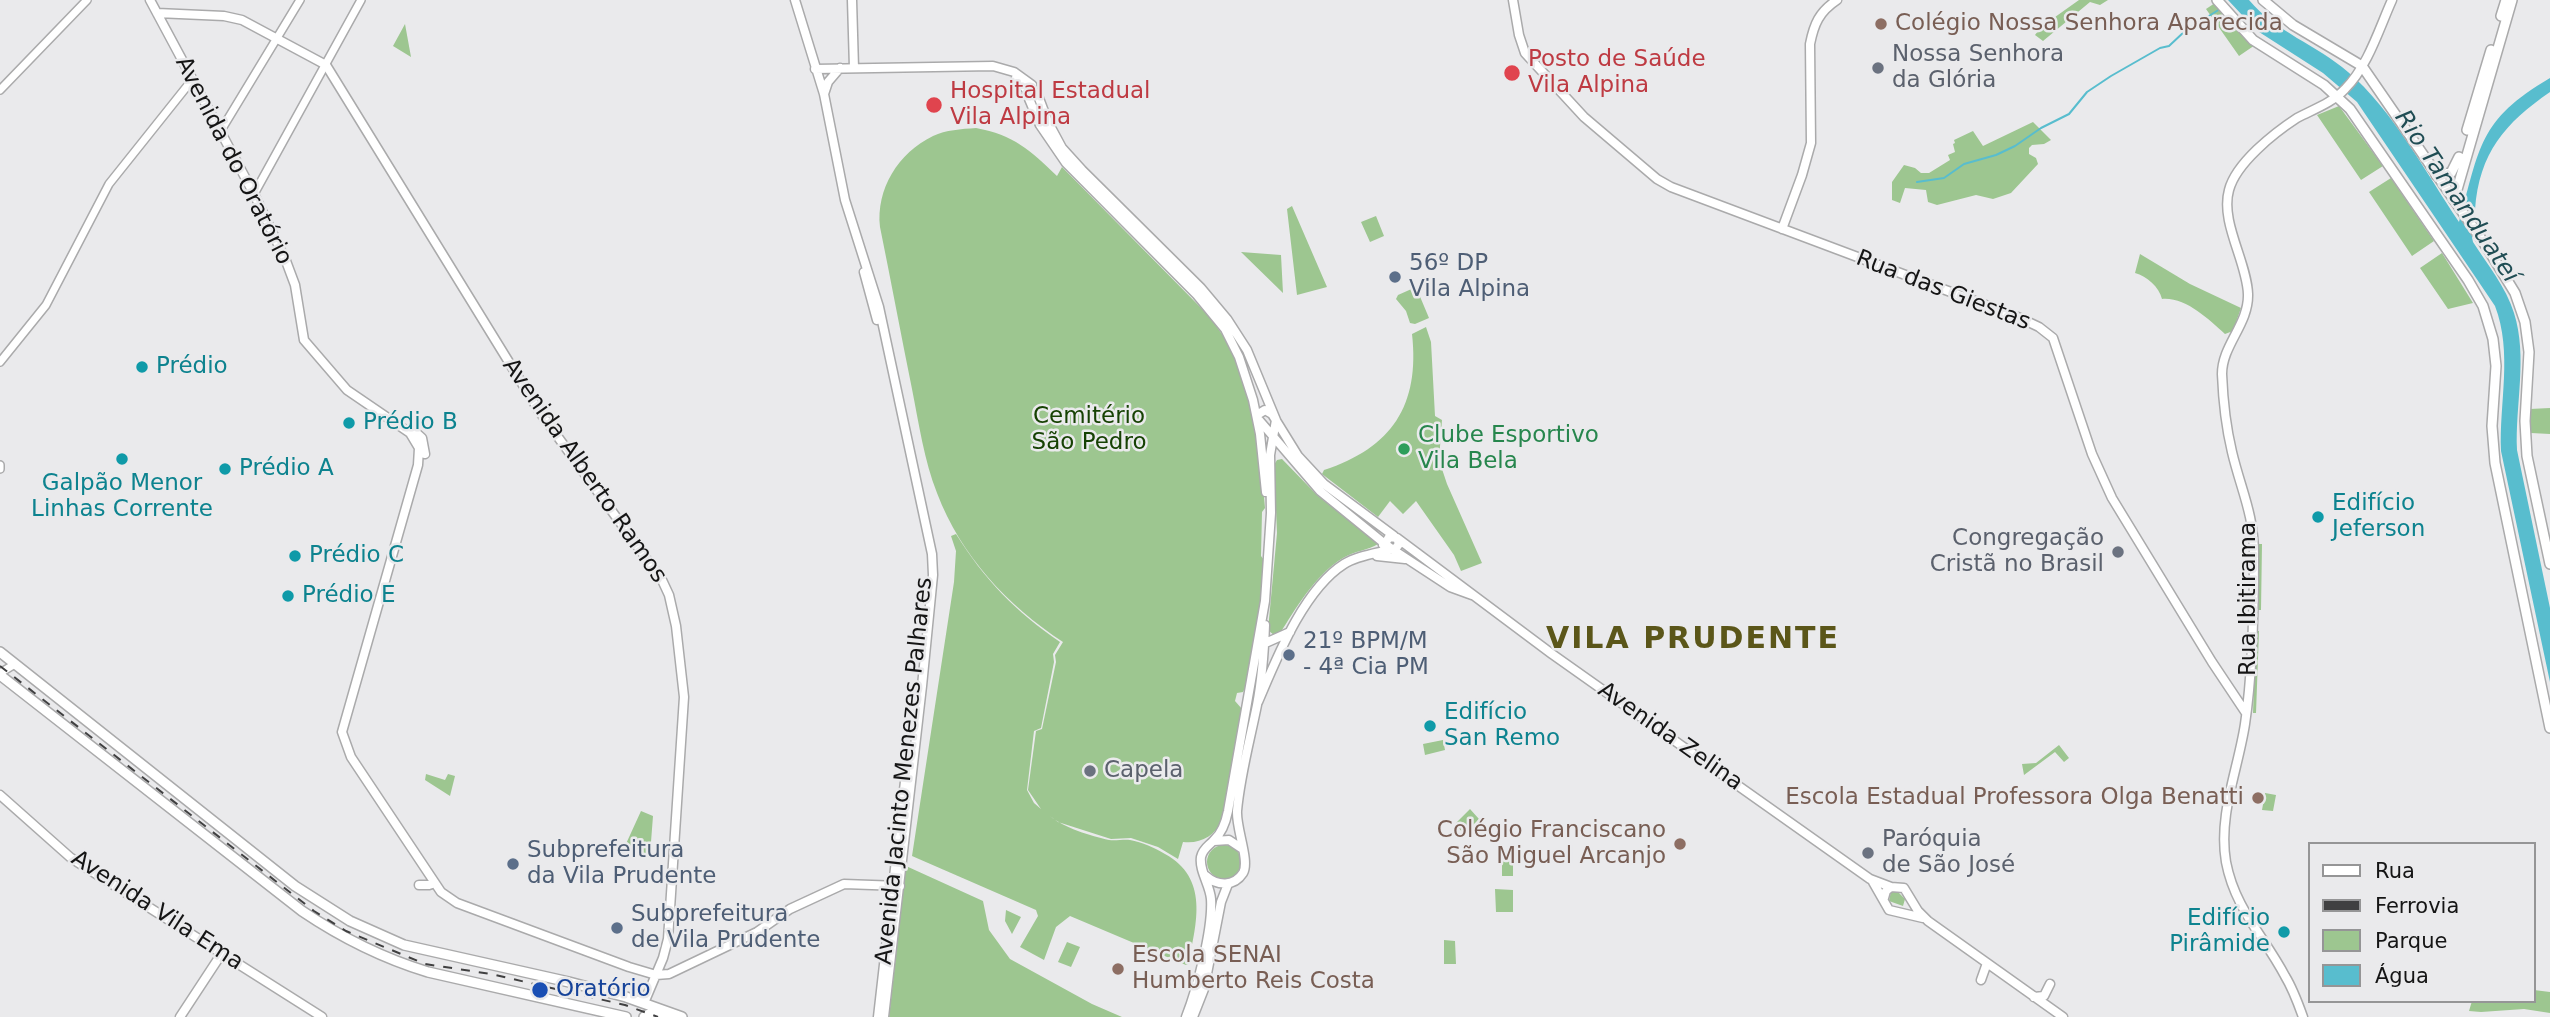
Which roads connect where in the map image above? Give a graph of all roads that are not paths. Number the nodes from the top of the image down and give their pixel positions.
1 (87, 0) edge
2 (149, 0) edge
3 (300, 0) edge
4 (361, 0) edge
5 (795, 0) edge
6 (852, 0) edge
7 (1513, 0) edge
8 (1837, 0) edge
9 (2217, 0) edge
10 (2263, 0) edge
11 (2392, 0) edge
12 (2506, 0) edge
13 (2512, 0) edge
14 (157, 13) junction
15 (279, 38) junction
16 (326, 65) junction
17 (841, 68) junction
18 (854, 68) junction
19 (815, 69) junction
20 (2360, 69) junction
21 (192, 79) junction
22 (0, 90) edge
23 (1031, 90) junction
24 (824, 94) junction
25 (2339, 94) junction
26 (220, 132) junction
27 (2436, 175) junction
28 (254, 194) junction
29 (2456, 204) junction
30 (1782, 229) junction
31 (856, 240) junction
32 (0, 362) edge
33 (1257, 416) junction
34 (1276, 420) junction
35 (1273, 438) junction
36 (1285, 452) junction
37 (1270, 461) junction
38 (1269, 523) junction
39 (1396, 537) junction
40 (1388, 546) junction
41 (1371, 555) junction
42 (1408, 559) junction
43 (2550, 564) edge
44 (1472, 595) junction
45 (1264, 608) junction
46 (1265, 632) junction
47 (1290, 632) junction
48 (1275, 640) junction
49 (1264, 644) junction
50 (0, 652) edge
51 (1256, 653) junction
52 (1279, 655) junction
53 (15, 664) junction
54 (0, 674) edge
55 (1252, 678) junction
56 (2547, 689) edge
57 (1258, 702) junction
58 (2246, 713) junction
59 (2550, 728) edge
60 (0, 795) edge
61 (1214, 841) junction
62 (1241, 848) junction
63 (1205, 874) junction
64 (1870, 879) junction
65 (435, 883) junction
66 (1228, 884) junction
67 (419, 885) dead end
68 (896, 885) junction
69 (1891, 887) junction
70 (1884, 898) junction
71 (1910, 898) junction
72 (1901, 911) junction
73 (1928, 921) junction
74 (222, 953) junction
75 (1987, 963) junction
76 (656, 975) junction
77 (1981, 979) dead end
78 (2050, 984) dead end
79 (2034, 997) junction
80 (644, 1003) junction
81 (180, 1017) edge
82 (322, 1017) edge
83 (626, 1017) edge
84 (644, 1017) edge
85 (671, 1017) edge
86 (682, 1017) edge
87 (878, 1017) edge
88 (884, 1017) edge
89 (1186, 1017) edge
90 (1193, 1017) edge
91 (2063, 1017) edge
92 (2303, 1017) edge

1 - 22 street
2 - 14 main road, Avenida do Oratório
3 - 15 street
4 - 16 street
5 - 19 main road
6 - 18 main road
7 - 30 main road, Rua das Giestas
8 - 30 main road
9 - 25 main road
10 - 20 main road
11 - 20 main road
12 - 27 main road
13 - 29 main road
14 - 15 main road
14 - 21 main road, Avenida do Oratório
15 - 16 main road
15 - 26 street
16 - 28 street
16 - 76 main road, Avenida Alberto Ramos
17 - 18 main road
17 - 19 main road
17 - 24 main road
18 - 23 main road
19 - 24 main road
19 - 31 main road
20 - 25 main road
20 - 27 main road
21 - 26 main road, Avenida do Oratório
21 - 32 street
23 - 33 main road
23 - 34 main road
24 - 31 main road
25 - 56 main road
25 - 58 main road, Rua Ibitirama
26 - 28 main road, Avenida do Oratório
27 - 29 main road
28 - 65 main road, Avenida do Oratório
29 - 43 main road
30 - 58 main road, Rua das Giestas
31 - 68 main road, Avenida Jacinto Menezes Palhares
33 - 34 main road
33 - 35 main road
33 - 38 main road
34 - 35 main road
34 - 39 main road
35 - 36 main road
35 - 37 main road
36 - 37 main road
36 - 40 main road
37 - 38 main road
38 - 45 main road
39 - 40 main road
39 - 44 main road
40 - 41 main road
40 - 42 main road
41 - 42 main road
41 - 47 main road
42 - 44 main road
44 - 64 main road, Avenida Zelina
45 - 46 main road
45 - 51 main road
46 - 48 main road
46 - 49 main road
47 - 48 main road
47 - 52 main road
48 - 49 main road
48 - 52 main road
49 - 51 main road
49 - 57 main road
50 - 53 main road
51 - 55 main road
52 - 57 main road
53 - 54 street
53 - 80 main road
54 - 83 main road
55 - 57 main road
55 - 61 main road
56 - 59 main road
57 - 62 main road
58 - 92 main road, Rua Ibitirama
60 - 74 main road, Avenida Vila Ema
61 - 62 main road
61 - 63 main road
62 - 66 main road
63 - 66 main road
63 - 89 main road
64 - 69 main road, Avenida Zelina
64 - 70 main road, Avenida Zelina
65 - 67 main road
65 - 76 main road, Avenida do Oratório
66 - 90 main road
68 - 76 main road
68 - 87 main road, Avenida Jacinto Menezes Palhares
68 - 88 main road, Avenida Jacinto Menezes Palhares
69 - 70 main road
69 - 71 main road
70 - 72 main road
71 - 72 main road
71 - 73 main road
72 - 73 main road
73 - 75 main road
74 - 81 main road
74 - 82 main road, Avenida Vila Ema
75 - 77 main road
75 - 79 main road
76 - 80 main road, Avenida Alberto Ramos
78 - 79 main road
79 - 91 main road
80 - 86 main road
84 - 85 main road

